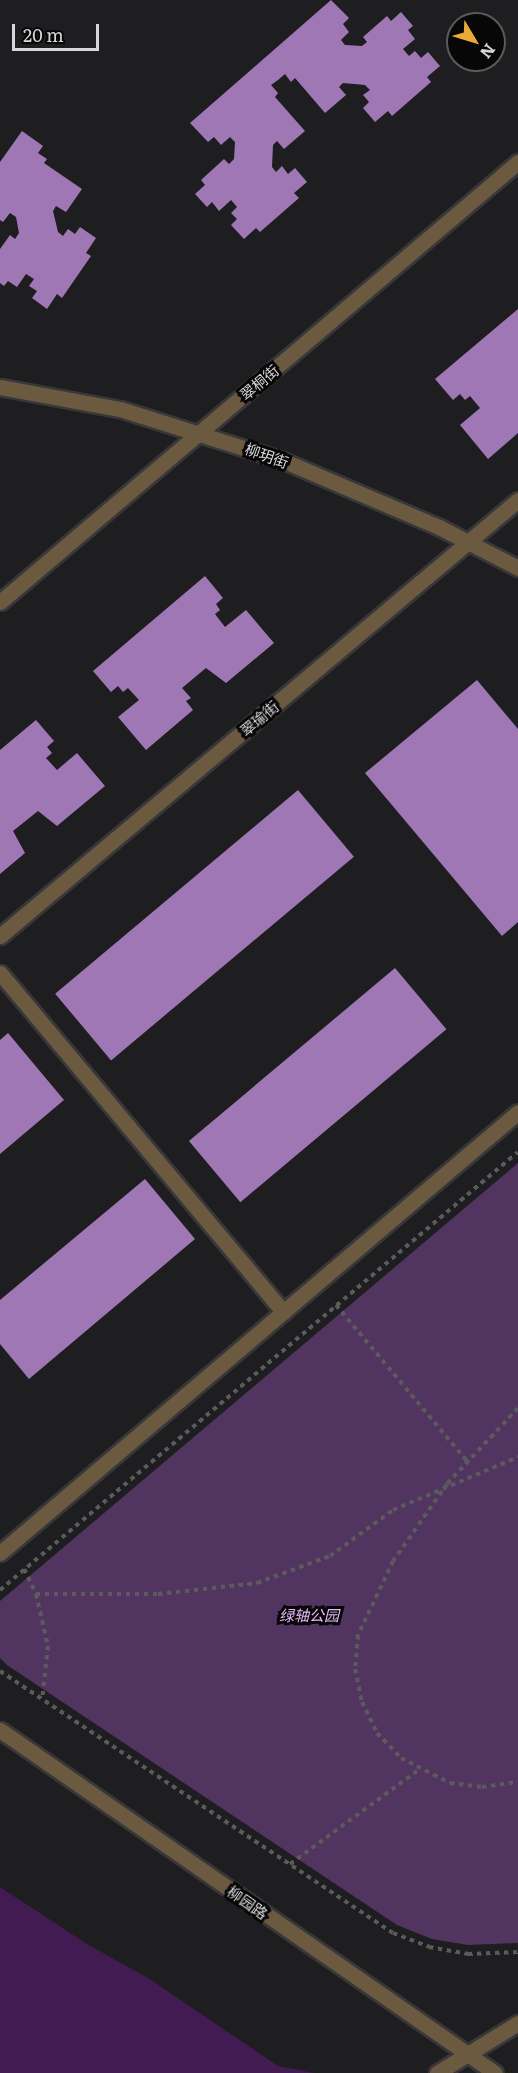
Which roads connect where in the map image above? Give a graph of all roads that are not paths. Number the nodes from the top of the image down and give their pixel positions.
1 (518, 162) edge
2 (0, 387) edge
3 (200, 432) junction
4 (518, 500) edge
5 (468, 542) junction
6 (518, 568) edge
7 (0, 602) edge
8 (0, 936) edge
9 (0, 973) edge
10 (518, 1112) edge
11 (283, 1312) junction
12 (0, 1553) edge
13 (0, 1730) edge
14 (518, 2023) edge
15 (468, 2054) junction
16 (437, 2073) edge
17 (495, 2073) edge

1 - 3 street, 翠桐街
2 - 3 street, 柳玥街
3 - 5 street, 柳玥街
3 - 7 street, 翠桐街
4 - 5 street, 翠瑜街
5 - 6 street, 柳玥街
5 - 8 street, 翠瑜街
9 - 11 street
10 - 11 street
11 - 12 street
13 - 15 street, 柳园路
14 - 15 street
15 - 16 street
15 - 17 street, 柳园路

